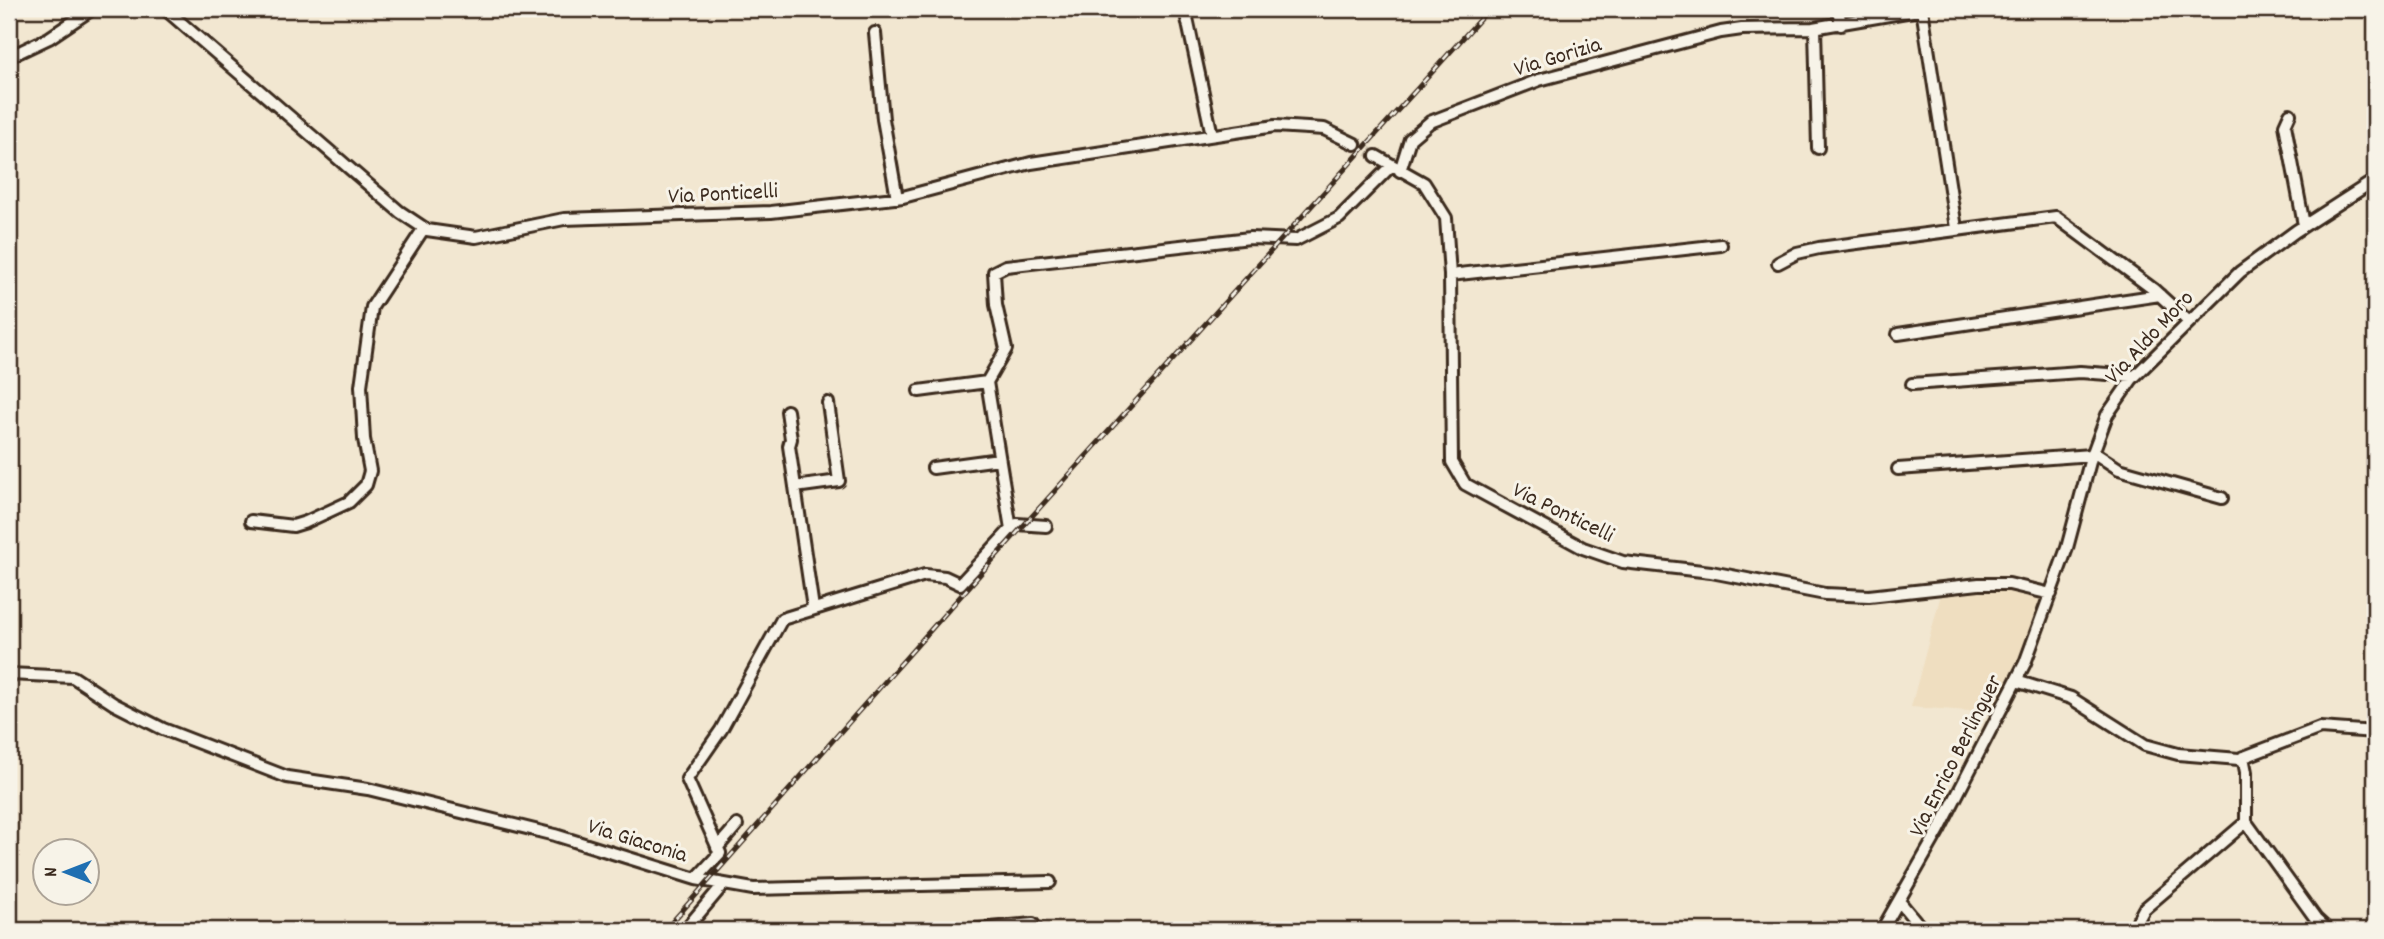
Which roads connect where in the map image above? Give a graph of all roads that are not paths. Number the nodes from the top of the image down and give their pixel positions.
1 (92, 9) edge
2 (165, 9) edge
3 (1185, 9) edge
4 (1838, 9) edge
5 (1923, 9) edge
6 (1840, 25) junction
7 (1815, 28) junction
8 (875, 33) dead end
9 (9, 57) edge
10 (2290, 114) dead end
11 (1212, 135) junction
12 (1355, 145) tunnel mouth
13 (1818, 148) dead end
14 (1376, 156) tunnel mouth
15 (1396, 168) junction
16 (2375, 180) edge
17 (897, 198) junction
18 (2304, 225) junction
19 (424, 228) junction
20 (1956, 228) dead end
21 (1721, 245) dead end
22 (1779, 263) dead end
23 (1450, 275) junction
24 (2160, 295) junction
25 (2188, 321) junction
26 (1898, 334) dead end
27 (2135, 376) junction
28 (987, 382) junction
29 (1912, 384) dead end
30 (919, 391) dead end
31 (828, 403) dead end
32 (787, 411) dead end
33 (2093, 453) junction
34 (999, 459) junction
35 (933, 468) dead end
36 (1898, 469) dead end
37 (795, 487) junction
38 (2222, 498) dead end
39 (251, 522) dead end
40 (1046, 526) dead end
41 (1010, 529) junction
42 (2051, 594) junction
43 (813, 608) junction
44 (9, 674) edge
45 (2016, 681) junction
46 (2375, 732) edge
47 (2243, 758) junction
48 (2246, 822) junction
49 (737, 825) dead end
50 (718, 848) junction
51 (696, 879) junction
52 (1050, 882) dead end
53 (722, 886) junction
54 (1899, 901) junction
55 (685, 930) edge
56 (968, 930) edge
57 (1037, 930) edge
58 (1882, 930) edge
59 (1923, 930) edge
60 (2143, 930) edge
61 (2328, 930) edge

1 - 9 street
2 - 19 street, Via Ponticelli
3 - 11 street
4 - 6 street
5 - 6 street, Via Gorizia
5 - 20 street
6 - 7 street, Via Gorizia
7 - 13 street
7 - 15 street, Via Gorizia
8 - 17 street
10 - 18 street
11 - 12 street, Via Ponticelli
11 - 17 street, Via Ponticelli
14 - 15 street, Via Ponticelli
15 - 23 street, Via Ponticelli
15 - 28 street
16 - 18 street, Via Aldo Moro
17 - 19 street, Via Ponticelli
18 - 25 street, Via Aldo Moro
19 - 39 street
21 - 23 street
22 - 24 street
23 - 42 street, Via Ponticelli
24 - 25 street
24 - 26 street
25 - 27 street, Via Aldo Moro
27 - 29 street
27 - 33 street, Via Aldo Moro
28 - 30 street
28 - 34 street
31 - 37 street
32 - 37 street
33 - 36 street
33 - 38 street
33 - 42 street, Via Aldo Moro
34 - 35 street
34 - 41 street
37 - 43 street
40 - 41 street
41 - 43 street, Via Giaconia
42 - 45 street, Via Enrico Berlinguer
43 - 50 street, Via Giaconia
44 - 51 street, Via Giaconia
45 - 47 street
45 - 54 street, Via Enrico Berlinguer
46 - 47 street
47 - 48 street
48 - 60 street
48 - 61 street
49 - 50 street
50 - 51 street, Via Giaconia
51 - 53 street
52 - 53 street
53 - 55 street
54 - 58 street, Via Enrico Berlinguer
54 - 59 street
56 - 57 street

